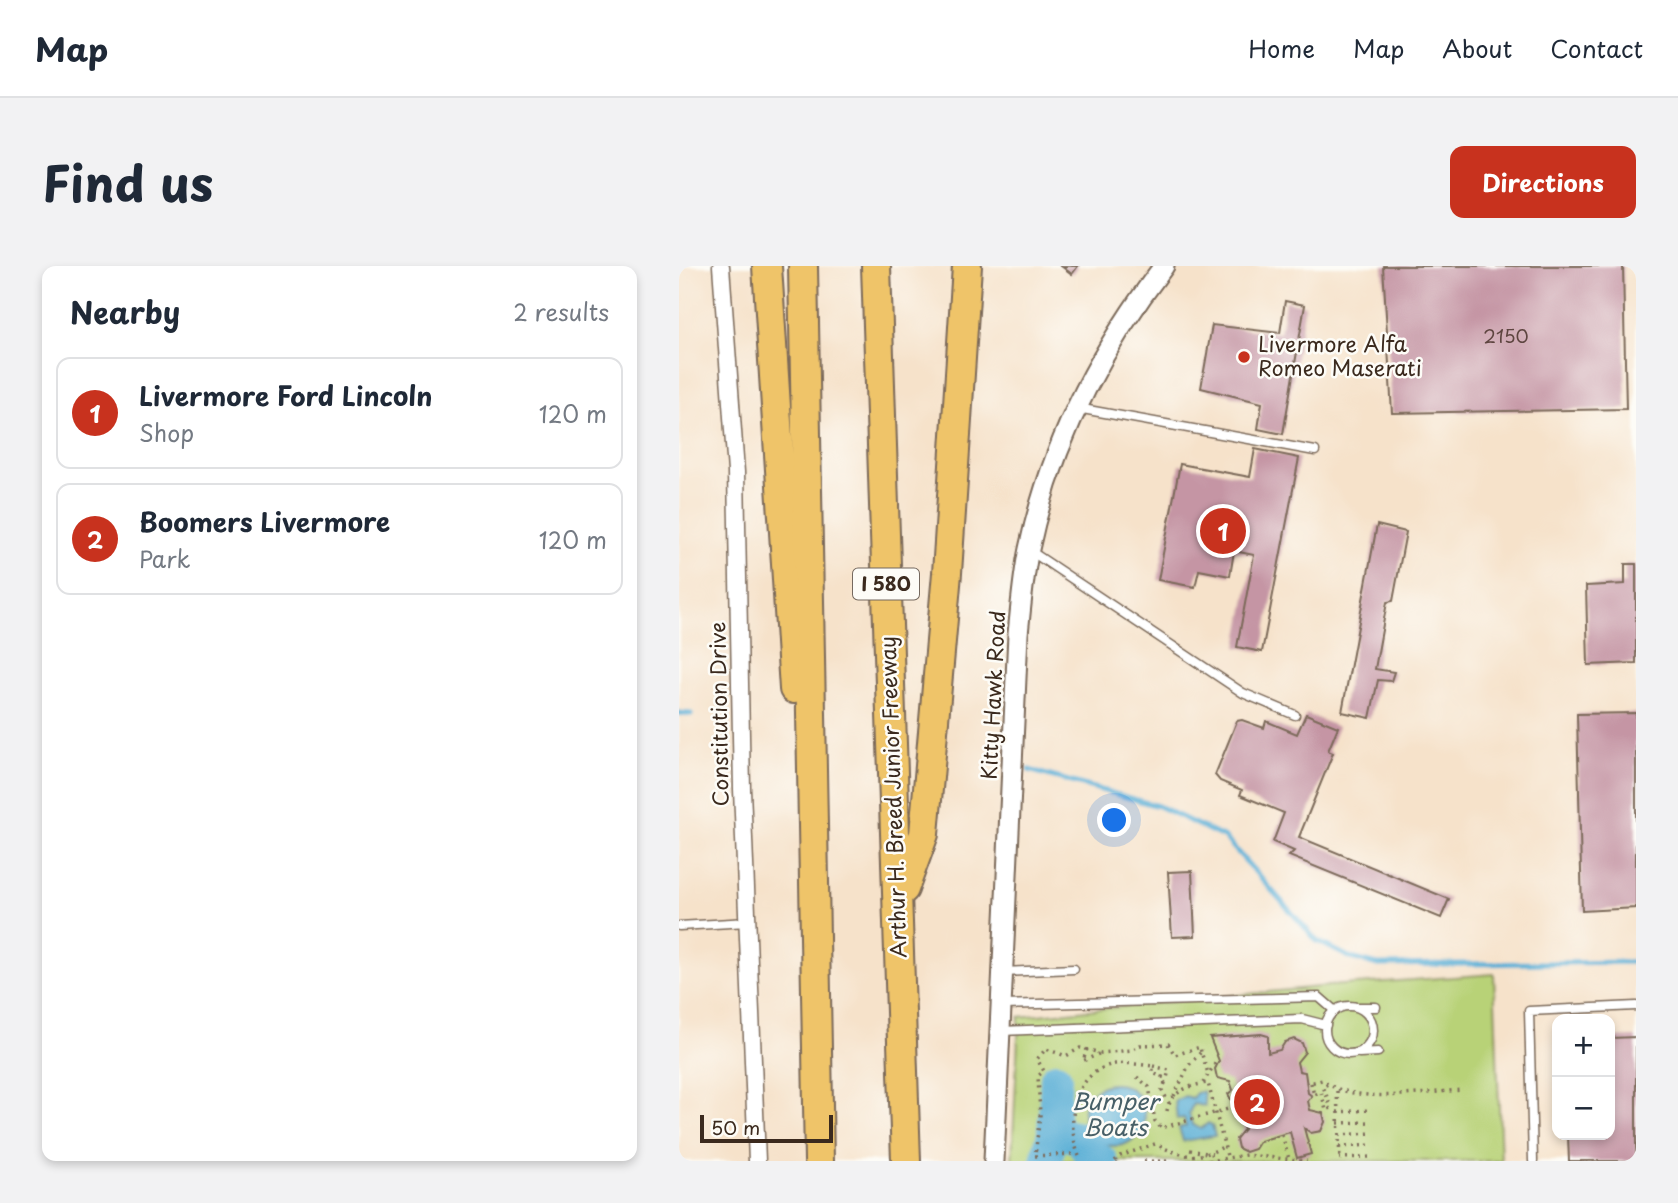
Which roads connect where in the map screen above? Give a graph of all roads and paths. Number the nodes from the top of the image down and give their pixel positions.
1 (721, 266) edge
2 (767, 266) edge
3 (803, 266) edge
4 (876, 266) edge
5 (967, 266) edge
6 (1164, 266) edge
7 (1076, 408) junction
8 (1315, 451) dead end
9 (1029, 550) junction
10 (1295, 715) dead end
11 (813, 750) junction
12 (899, 901) junction
13 (748, 922) junction
14 (679, 926) edge
15 (1073, 969) dead end
16 (1003, 972) junction
17 (1002, 1005) junction
18 (1636, 1006) edge
19 (1355, 1007) junction
20 (1376, 1007) dead end
21 (1335, 1011) junction
22 (1326, 1025) junction
23 (1001, 1031) junction
24 (1087, 1049) junction
25 (1201, 1052) junction
26 (1378, 1052) dead end
27 (1101, 1053) junction
28 (1359, 1053) junction
29 (1216, 1062) dead end
30 (1153, 1066) junction
31 (1207, 1073) junction
32 (1137, 1077) dead end
33 (1165, 1079) junction
34 (1203, 1083) junction
35 (1328, 1084) junction
36 (1463, 1090) dead end
37 (1337, 1091) junction
38 (1173, 1098) junction
39 (1169, 1103) junction
40 (1235, 1107) dead end
41 (1370, 1110) dead end
42 (1167, 1111) dead end
43 (1338, 1112) junction
44 (1216, 1113) junction
45 (1371, 1122) dead end
46 (1338, 1123) junction
47 (1371, 1133) dead end
48 (1282, 1135) dead end
49 (1339, 1135) junction
50 (1371, 1145) dead end
51 (1226, 1146) junction
52 (1339, 1147) junction
53 (1190, 1150) dead end
54 (1072, 1154) junction
55 (1212, 1154) junction
56 (1080, 1156) dead end
57 (1227, 1156) junction
58 (1371, 1157) dead end
59 (1289, 1159) junction
60 (1339, 1160) edge
61 (757, 1161) edge
62 (819, 1161) edge
63 (906, 1161) edge
64 (994, 1161) edge
65 (1115, 1161) edge
66 (1144, 1161) edge
67 (1168, 1161) edge
68 (1209, 1161) edge
69 (1307, 1161) edge
70 (1533, 1161) edge

1 - 13 street, Constitution Drive
2 - 11 highway
3 - 11 highway
4 - 12 highway, Arthur H. Breed Junior Freeway / I 580
5 - 12 highway
6 - 7 street, Kitty Hawk Road
7 - 8 lane
7 - 9 street, Kitty Hawk Road
9 - 10 lane
9 - 16 street, Kitty Hawk Road
11 - 62 highway
12 - 63 highway, Arthur H. Breed Junior Freeway / I 580
13 - 14 lane
13 - 61 street, Constitution Drive
15 - 16 lane
16 - 17 street, Kitty Hawk Road
17 - 21 lane
17 - 23 street, Kitty Hawk Road
18 - 70 lane
19 - 20 lane
19 - 21 lane
19 - 28 lane
21 - 22 lane
22 - 23 lane
22 - 28 lane
23 - 64 street, Kitty Hawk Road
24 - 27 path
24 - 27 path
24 - 54 path
25 - 27 path
25 - 31 path
25 - 38 path
26 - 28 lane
29 - 31 path
30 - 33 path
30 - 33 path
30 - 54 path
31 - 34 path
32 - 44 path
33 - 39 path
34 - 38 path
34 - 44 path
35 - 35 path
35 - 37 path
36 - 37 path
37 - 43 path
38 - 39 path
39 - 42 path
40 - 44 path
41 - 43 path
43 - 46 path
44 - 51 path
45 - 46 path
46 - 49 path
47 - 49 path
48 - 59 path
49 - 52 path
50 - 52 path
51 - 55 path
51 - 57 path
52 - 60 path
53 - 55 path
54 - 56 path
55 - 65 path
57 - 59 path
57 - 68 path
58 - 60 path
59 - 69 path
66 - 67 path

